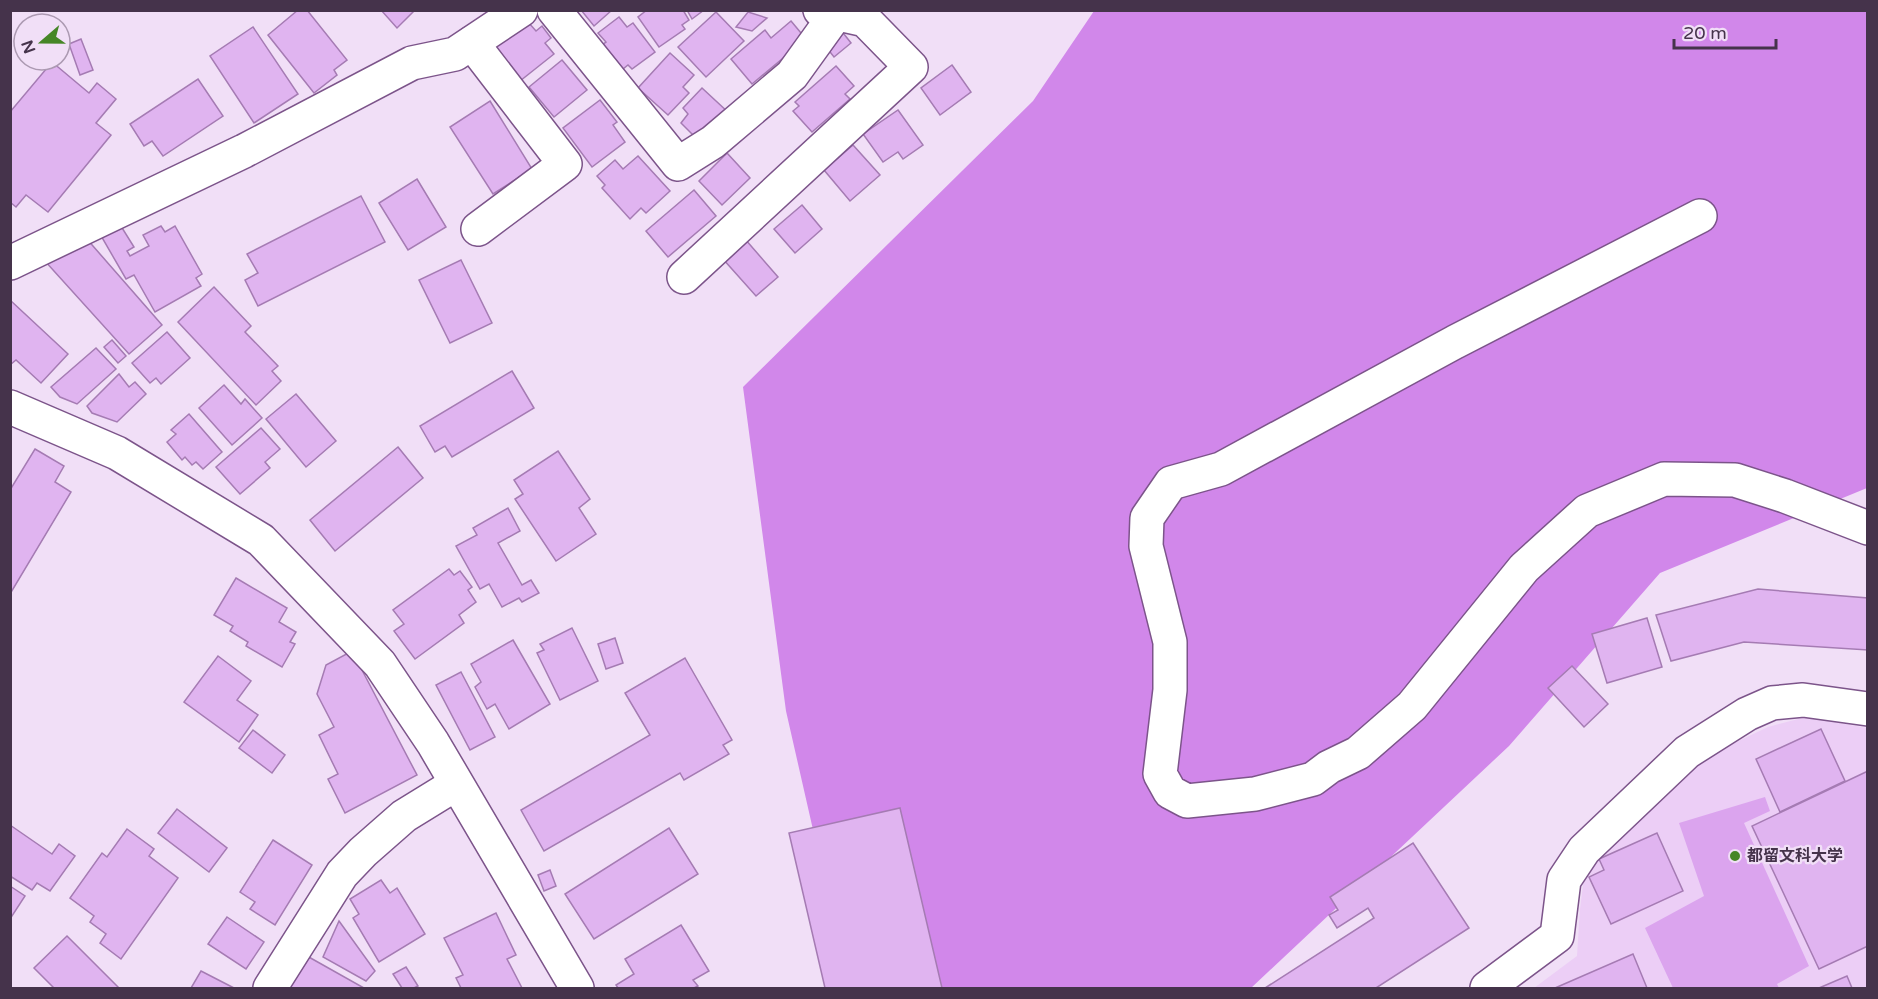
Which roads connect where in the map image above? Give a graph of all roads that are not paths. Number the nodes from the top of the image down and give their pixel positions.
1 (521, 10) edge
2 (554, 10) edge
3 (828, 12) edge
4 (472, 43) junction
5 (1700, 216) dead end
6 (478, 229) dead end
7 (10, 263) edge
8 (684, 277) dead end
9 (10, 407) edge
10 (1868, 528) edge
11 (1868, 709) edge
12 (456, 784) junction
13 (270, 988) edge
14 (577, 988) edge
15 (1487, 988) edge

1 - 4 street
2 - 3 street
3 - 8 street
4 - 6 street
4 - 7 street
5 - 10 street
9 - 12 street
11 - 15 street
12 - 13 street
12 - 14 street

